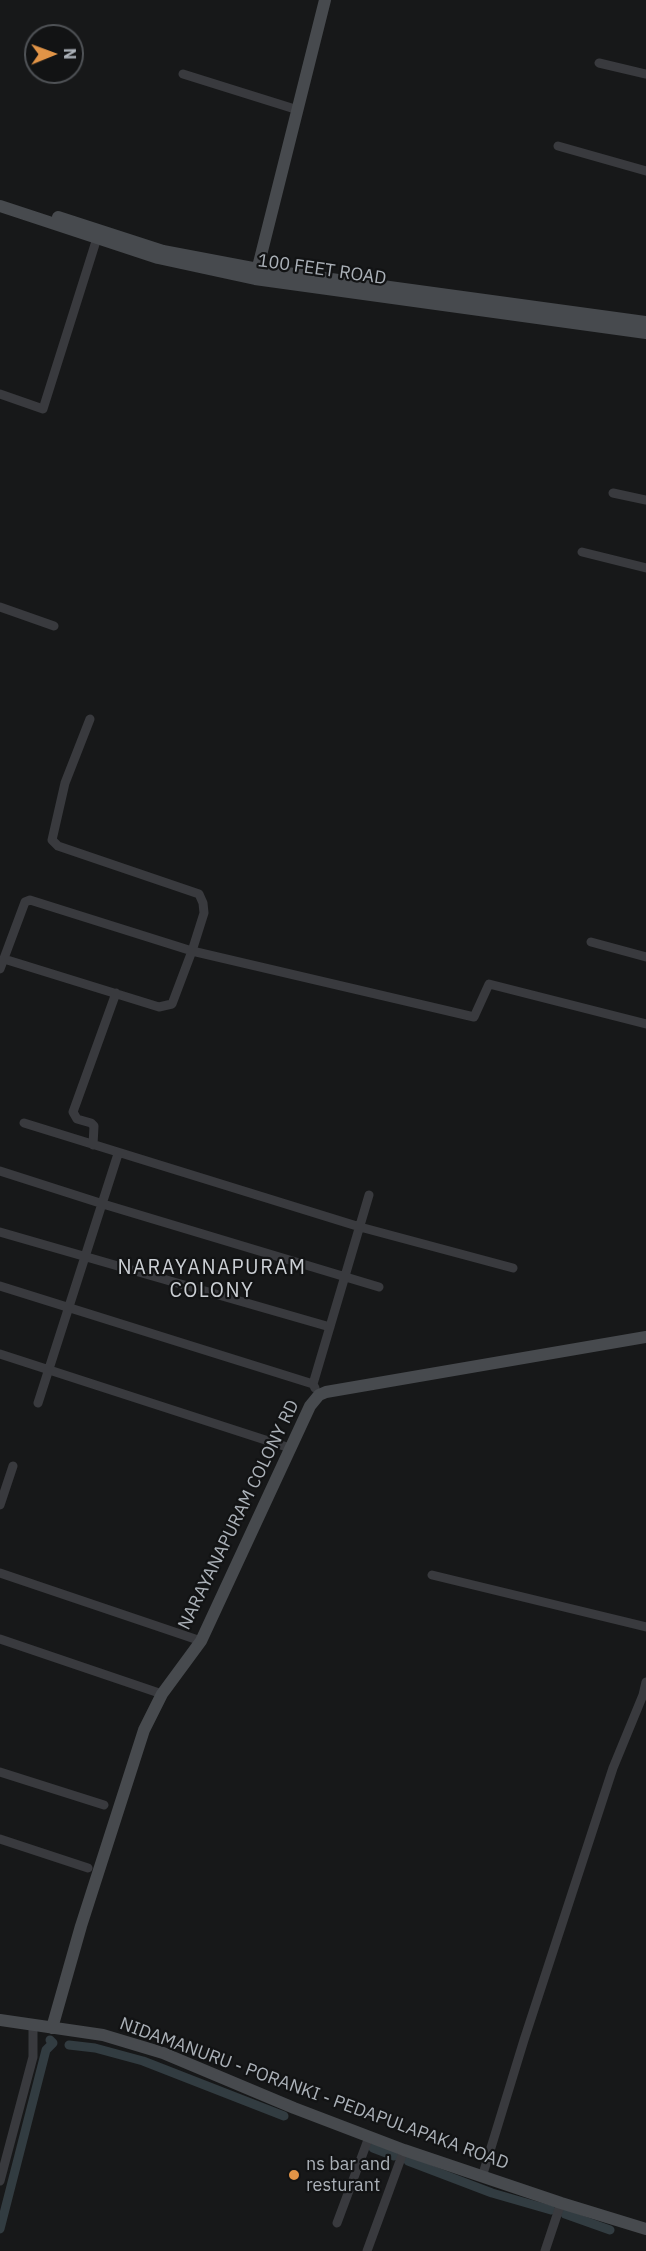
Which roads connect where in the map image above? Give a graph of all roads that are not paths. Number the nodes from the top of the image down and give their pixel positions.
1 (325, 0) edge
2 (599, 63) dead end
3 (183, 74) dead end
4 (646, 74) edge
5 (298, 110) junction
6 (558, 146) dead end
7 (646, 171) edge
8 (0, 198) edge
9 (0, 206) edge
10 (97, 238) junction
11 (256, 274) junction
12 (646, 322) edge
13 (646, 333) edge
14 (0, 394) edge
15 (613, 493) dead end
16 (646, 500) edge
17 (582, 552) dead end
18 (646, 568) edge
19 (0, 607) edge
20 (54, 626) dead end
21 (90, 720) dead end
22 (591, 942) dead end
23 (192, 951) junction
24 (646, 957) edge
25 (4, 959) junction
26 (0, 969) edge
27 (116, 993) junction
28 (646, 1024) edge
29 (24, 1123) dead end
30 (93, 1144) junction
31 (118, 1154) junction
32 (0, 1171) edge
33 (369, 1195) dead end
34 (102, 1204) junction
35 (360, 1227) junction
36 (0, 1232) edge
37 (84, 1258) junction
38 (513, 1268) dead end
39 (346, 1277) junction
40 (0, 1286) edge
41 (379, 1287) dead end
42 (69, 1307) junction
43 (330, 1327) junction
44 (646, 1337) edge
45 (0, 1354) edge
46 (49, 1369) junction
47 (316, 1390) junction
48 (38, 1403) dead end
49 (290, 1448) junction
50 (13, 1466) dead end
51 (0, 1505) edge
52 (0, 1573) edge
53 (432, 1575) dead end
54 (646, 1627) edge
55 (0, 1639) edge
56 (201, 1641) junction
57 (646, 1682) edge
58 (162, 1694) junction
59 (0, 1772) edge
60 (104, 1805) dead end
61 (0, 1839) edge
62 (88, 1868) dead end
63 (0, 2020) edge
64 (33, 2026) junction
65 (52, 2028) junction
66 (369, 2137) junction
67 (404, 2150) junction
68 (482, 2177) junction
69 (0, 2181) edge
70 (561, 2203) junction
71 (337, 2223) dead end
72 (646, 2229) edge
73 (367, 2251) edge
74 (545, 2251) edge

1 - 5 street
2 - 4 street
3 - 5 street
5 - 11 street
6 - 7 street
8 - 11 street, 100 FEET ROAD
9 - 10 street, 100 FEET ROAD
10 - 11 street, 100 FEET ROAD
10 - 14 street
11 - 12 street, 100 FEET ROAD
11 - 13 street, 100 FEET ROAD
15 - 16 street
17 - 18 street
19 - 20 street
21 - 23 street
22 - 24 street
23 - 25 street
23 - 27 street
23 - 28 street
25 - 26 street
25 - 27 street
27 - 30 street
29 - 30 street
30 - 31 street
31 - 34 street
31 - 35 street
32 - 34 street
33 - 35 street
34 - 37 street
34 - 39 street
35 - 38 street
35 - 39 street
36 - 37 street
37 - 42 street
37 - 43 street
39 - 41 street
39 - 43 street
40 - 42 street
42 - 46 street
42 - 47 street
43 - 47 street
44 - 47 street, NARAYANAPURAM COLONY RD
45 - 46 street
46 - 48 street
46 - 49 street
47 - 49 street, NARAYANAPURAM COLONY RD
49 - 56 street, NARAYANAPURAM COLONY RD
50 - 51 street
52 - 56 street
53 - 54 street
55 - 58 street
56 - 58 street, NARAYANAPURAM COLONY RD
57 - 68 street
58 - 65 street, NARAYANAPURAM COLONY RD
59 - 60 street
61 - 62 street
63 - 64 street, NIDAMANURU - PORANKI - PEDAPULAPAKA ROAD
64 - 65 street, NIDAMANURU - PORANKI - PEDAPULAPAKA ROAD
64 - 69 street
65 - 66 street, NIDAMANURU - PORANKI - PEDAPULAPAKA ROAD
66 - 67 street, NIDAMANURU - PORANKI - PEDAPULAPAKA ROAD
66 - 71 street
67 - 68 street, NIDAMANURU - PORANKI - PEDAPULAPAKA ROAD
67 - 73 street
68 - 70 street, NIDAMANURU - PORANKI - PEDAPULAPAKA ROAD
70 - 72 street, NIDAMANURU - PORANKI - PEDAPULAPAKA ROAD
70 - 74 street

